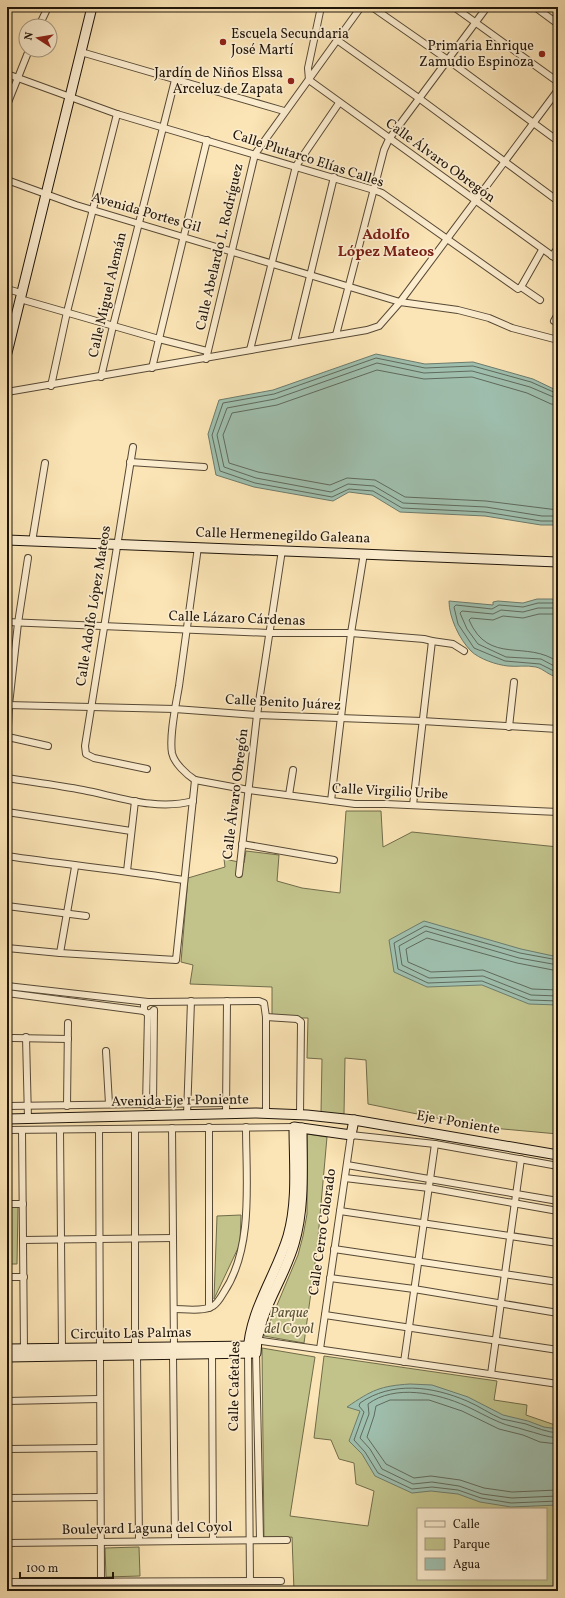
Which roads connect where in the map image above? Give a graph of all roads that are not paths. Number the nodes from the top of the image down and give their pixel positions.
1 (48, 7) edge
2 (92, 7) edge
3 (321, 7) edge
4 (361, 7) edge
5 (372, 7) edge
6 (454, 7) edge
7 (487, 7) edge
8 (534, 7) edge
9 (43, 18) edge
10 (475, 23) junction
11 (558, 24) edge
12 (336, 40) junction
13 (81, 52) junction
14 (26, 58) edge
15 (448, 60) junction
16 (7, 74) edge
17 (17, 78) junction
18 (175, 80) junction
19 (310, 80) junction
20 (558, 82) edge
21 (558, 90) edge
22 (69, 98) junction
23 (420, 99) junction
24 (339, 103) junction
25 (7, 105) edge
26 (284, 111) junction
27 (117, 114) junction
28 (535, 124) junction
29 (163, 126) junction
30 (389, 139) junction
31 (207, 140) junction
32 (558, 141) edge
33 (255, 154) junction
34 (505, 163) junction
35 (296, 166) junction
36 (334, 177) junction
37 (7, 180) edge
38 (374, 190) junction
39 (46, 193) junction
40 (558, 201) edge
41 (476, 202) junction
42 (92, 209) junction
43 (138, 223) junction
44 (184, 236) junction
45 (446, 240) junction
46 (558, 248) edge
47 (232, 250) junction
48 (542, 250) junction
49 (552, 256) junction
50 (558, 260) edge
51 (272, 262) junction
52 (310, 275) junction
53 (349, 287) junction
54 (519, 288) junction
55 (7, 289) edge
56 (21, 296) junction
57 (540, 300) dead end
58 (400, 302) junction
59 (67, 312) junction
60 (558, 314) edge
61 (554, 321) dead end
62 (113, 326) junction
63 (336, 335) junction
64 (159, 339) junction
65 (558, 340) edge
66 (294, 342) junction
67 (250, 350) junction
68 (208, 351) junction
69 (7, 353) edge
70 (206, 359) junction
71 (152, 368) junction
72 (102, 377) junction
73 (51, 386) junction
74 (7, 392) edge
75 (133, 447) dead end
76 (130, 462) junction
77 (45, 463) dead end
78 (204, 467) dead end
79 (7, 540) edge
80 (32, 542) junction
81 (116, 545) junction
82 (198, 547) junction
83 (282, 550) junction
84 (364, 553) junction
85 (28, 558) dead end
86 (558, 562) edge
87 (7, 622) edge
88 (18, 623) junction
89 (102, 627) junction
90 (186, 629) junction
91 (269, 633) junction
92 (351, 633) junction
93 (432, 641) junction
94 (464, 651) dead end
95 (514, 682) dead end
96 (8, 705) edge
97 (91, 706) junction
98 (175, 709) junction
99 (257, 715) junction
100 (340, 718) junction
101 (422, 721) junction
102 (509, 727) junction
103 (558, 729) edge
104 (8, 737) junction
105 (48, 746) dead end
106 (7, 748) edge
107 (147, 769) dead end
108 (293, 770) dead end
109 (7, 778) edge
110 (195, 780) junction
111 (249, 790) junction
112 (289, 795) junction
113 (135, 801) junction
114 (193, 801) junction
115 (331, 801) junction
116 (413, 805) junction
117 (7, 812) edge
118 (558, 812) edge
119 (131, 831) junction
120 (242, 844) junction
121 (7, 856) edge
122 (334, 860) dead end
123 (75, 866) junction
124 (127, 871) junction
125 (238, 874) dead end
126 (184, 880) junction
127 (7, 906) edge
128 (67, 914) junction
129 (86, 916) dead end
130 (7, 948) edge
131 (60, 953) junction
132 (7, 986) edge
133 (7, 993) edge
134 (49, 995) junction
135 (227, 1000) junction
136 (191, 1001) junction
137 (150, 1003) junction
138 (148, 1012) junction
139 (266, 1017) junction
140 (68, 1022) dead end
141 (26, 1037) junction
142 (13, 1038) dead end
143 (68, 1039) junction
144 (106, 1051) dead end
145 (188, 1103) junction
146 (226, 1103) junction
147 (109, 1104) junction
148 (170, 1104) junction
149 (146, 1105) junction
150 (153, 1105) junction
151 (7, 1106) edge
152 (28, 1106) junction
153 (67, 1106) junction
154 (226, 1114) junction
155 (266, 1114) junction
156 (171, 1115) junction
157 (188, 1115) junction
158 (300, 1115) junction
159 (7, 1119) edge
160 (28, 1119) junction
161 (354, 1120) junction
162 (209, 1127) junction
163 (246, 1127) junction
164 (136, 1128) junction
165 (172, 1128) junction
166 (298, 1128) junction
167 (98, 1129) junction
168 (7, 1130) edge
169 (22, 1130) junction
170 (60, 1130) junction
171 (351, 1135) junction
172 (435, 1144) junction
173 (558, 1155) edge
174 (521, 1159) junction
175 (347, 1166) junction
176 (558, 1166) edge
177 (345, 1178) junction
178 (430, 1179) junction
179 (470, 1186) junction
180 (429, 1188) junction
181 (516, 1194) junction
182 (469, 1195) junction
183 (558, 1201) edge
184 (514, 1203) junction
185 (7, 1204) edge
186 (23, 1204) junction
187 (340, 1211) junction
188 (558, 1211) edge
189 (424, 1223) junction
190 (510, 1234) junction
191 (173, 1238) junction
192 (98, 1239) junction
193 (136, 1239) junction
194 (23, 1240) junction
195 (61, 1240) junction
196 (558, 1243) edge
197 (334, 1249) junction
198 (418, 1261) junction
199 (504, 1274) junction
200 (7, 1277) edge
201 (24, 1277) junction
202 (330, 1278) junction
203 (558, 1282) edge
204 (414, 1290) junction
205 (500, 1302) junction
206 (209, 1308) junction
207 (174, 1309) junction
208 (558, 1313) edge
209 (325, 1315) junction
210 (409, 1328) junction
211 (495, 1341) junction
212 (252, 1346) junction
213 (7, 1349) edge
214 (62, 1349) junction
215 (320, 1349) junction
216 (24, 1350) junction
217 (558, 1350) edge
218 (174, 1351) junction
219 (136, 1352) junction
220 (98, 1353) junction
221 (212, 1355) junction
222 (7, 1357) edge
223 (404, 1362) junction
224 (491, 1374) junction
225 (558, 1384) edge
226 (99, 1399) junction
227 (7, 1401) edge
228 (99, 1448) junction
229 (7, 1449) edge
230 (99, 1497) junction
231 (7, 1498) edge
232 (260, 1539) junction
233 (214, 1540) junction
234 (249, 1540) junction
235 (287, 1540) dead end
236 (139, 1541) junction
237 (175, 1541) junction
238 (100, 1542) junction
239 (7, 1543) edge
240 (101, 1581) junction
241 (282, 1581) dead end
242 (7, 1582) edge
243 (250, 1582) junction

1 - 9 street
2 - 13 street
3 - 19 street
4 - 12 street, Calle Abelardo L. Rodríguez
5 - 15 street
6 - 10 street
7 - 10 street
8 - 11 street
10 - 15 street
10 - 20 street
12 - 19 street, Calle Abelardo L. Rodríguez
12 - 23 street
13 - 18 street
13 - 22 street
14 - 17 street
15 - 23 street
15 - 28 street
16 - 17 street, Calle Plutarco Elías Calles
17 - 22 street, Calle Plutarco Elías Calles
17 - 25 street
18 - 26 street
18 - 29 street, Calle Miguel Alemán
19 - 24 street, Calle Álvaro Obregón
19 - 26 street, Calle Abelardo L. Rodríguez
21 - 28 street
22 - 27 street, Calle Plutarco Elías Calles
22 - 39 street
23 - 30 street
23 - 34 street
24 - 30 street, Calle Álvaro Obregón
24 - 35 street
26 - 33 street, Calle Abelardo L. Rodríguez
27 - 29 street, Calle Plutarco Elías Calles
27 - 42 street
28 - 32 street
28 - 34 street
29 - 31 street, Calle Plutarco Elías Calles
29 - 43 street, Calle Miguel Alemán
30 - 38 street
30 - 41 street, Calle Álvaro Obregón
31 - 33 street, Calle Plutarco Elías Calles
31 - 44 street
33 - 35 street, Calle Plutarco Elías Calles
33 - 47 street, Calle Abelardo L. Rodríguez
34 - 40 street
34 - 41 street
35 - 36 street, Calle Plutarco Elías Calles
35 - 51 street
36 - 38 street, Calle Plutarco Elías Calles
36 - 52 street
37 - 39 street, Avenida Portes Gil
38 - 45 street, Calle Plutarco Elías Calles
38 - 53 street
39 - 42 street, Avenida Portes Gil
39 - 56 street
41 - 45 street
41 - 48 street, Calle Álvaro Obregón
42 - 43 street, Avenida Portes Gil
42 - 59 street
43 - 44 street, Avenida Portes Gil
43 - 62 street, Calle Miguel Alemán
44 - 47 street, Avenida Portes Gil
44 - 64 street
45 - 54 street, Calle Plutarco Elías Calles
45 - 58 street
46 - 49 street
47 - 51 street, Avenida Portes Gil
47 - 68 street, Calle Abelardo L. Rodríguez
48 - 49 street, Calle Álvaro Obregón
48 - 54 street
49 - 50 street, Calle Álvaro Obregón
51 - 52 street, Avenida Portes Gil
51 - 67 street
52 - 53 street, Avenida Portes Gil
52 - 66 street
53 - 58 street, Avenida Portes Gil
53 - 63 street
54 - 57 street, Calle Plutarco Elías Calles
55 - 56 street
56 - 59 street
56 - 69 street
58 - 63 street
58 - 65 street, Avenida Portes Gil
59 - 62 street
59 - 73 street
60 - 61 street
62 - 64 street
62 - 72 street, Calle Miguel Alemán
63 - 66 street
64 - 68 street
64 - 71 street
66 - 67 street
67 - 70 street
68 - 70 street, Calle Abelardo L. Rodríguez
70 - 71 street
71 - 72 street
72 - 73 street
73 - 74 street
75 - 76 street, Calle Adolfo López Mateos
76 - 78 street
76 - 81 street, Calle Adolfo López Mateos
77 - 80 street
79 - 80 street, Calle Hermenegildo Galeana
80 - 81 street, Calle Hermenegildo Galeana
81 - 82 street, Calle Hermenegildo Galeana
81 - 89 street, Calle Adolfo López Mateos
82 - 83 street, Calle Hermenegildo Galeana
82 - 90 street
83 - 84 street, Calle Hermenegildo Galeana
83 - 91 street, Calle Álvaro Obregón
84 - 86 street, Calle Hermenegildo Galeana
84 - 92 street
85 - 88 street
87 - 88 street, Calle Lázaro Cárdenas
88 - 89 street, Calle Lázaro Cárdenas
88 - 96 street
89 - 90 street, Calle Lázaro Cárdenas
89 - 97 street, Calle Adolfo López Mateos
90 - 91 street, Calle Lázaro Cárdenas
90 - 98 street
91 - 92 street, Calle Lázaro Cárdenas
91 - 99 street, Calle Álvaro Obregón
92 - 93 street, Calle Lázaro Cárdenas
92 - 100 street
93 - 94 street, Calle Lázaro Cárdenas
93 - 101 street
95 - 102 street
96 - 97 street, Calle Benito Juárez
96 - 104 street
97 - 98 street, Calle Benito Juárez
97 - 107 street, Calle Adolfo López Mateos
98 - 99 street, Calle Benito Juárez
98 - 110 street
99 - 100 street, Calle Benito Juárez
99 - 111 street, Calle Álvaro Obregón
100 - 101 street, Calle Benito Juárez
100 - 115 street
101 - 102 street, Calle Benito Juárez
101 - 116 street
102 - 103 street, Calle Benito Juárez
104 - 105 street
104 - 106 street
108 - 112 street
109 - 113 street
110 - 111 street, Calle Virgilio Uribe
110 - 114 street
111 - 112 street, Calle Virgilio Uribe
111 - 120 street, Calle Álvaro Obregón
112 - 115 street, Calle Virgilio Uribe
113 - 114 street
113 - 119 street
114 - 126 street
115 - 116 street, Calle Virgilio Uribe
116 - 118 street, Calle Virgilio Uribe
117 - 119 street
119 - 124 street
120 - 122 street
120 - 125 street, Calle Álvaro Obregón
121 - 123 street
123 - 124 street
123 - 128 street
124 - 126 street
126 - 131 street
127 - 128 street
128 - 129 street
128 - 131 street
130 - 131 street
132 - 134 street
133 - 134 street
134 - 137 street
134 - 138 street
135 - 136 street
135 - 139 street
135 - 146 street
136 - 137 street
136 - 145 street
137 - 138 street
137 - 138 street
138 - 149 street
138 - 150 street
139 - 155 street
139 - 158 street
140 - 143 street
141 - 142 street
141 - 143 street
141 - 152 street
143 - 153 street
144 - 147 street
145 - 146 street, Avenida Eje 1 Poniente
145 - 148 street, Avenida Eje 1 Poniente
145 - 157 street
146 - 154 street
147 - 149 street, Avenida Eje 1 Poniente
147 - 153 street, Avenida Eje 1 Poniente
148 - 150 street, Avenida Eje 1 Poniente
148 - 156 street
149 - 150 street, Avenida Eje 1 Poniente
151 - 152 street, Avenida Eje 1 Poniente
152 - 153 street, Avenida Eje 1 Poniente
152 - 160 street
154 - 155 street, Avenida Eje 1 Poniente
154 - 157 street, Avenida Eje 1 Poniente
155 - 158 street, Avenida Eje 1 Poniente
156 - 157 street, Avenida Eje 1 Poniente
156 - 160 street, Avenida Eje 1 Poniente
158 - 161 street, Avenida Eje 1 Poniente
159 - 160 street, Avenida Eje 1 Poniente
161 - 171 street, Calle Cerro Colorado
161 - 173 street, Eje 1 Poniente
162 - 163 street, Avenida Eje 1 Poniente
162 - 165 street, Avenida Eje 1 Poniente
162 - 206 street
163 - 166 street, Avenida Eje 1 Poniente
163 - 206 street
164 - 165 street, Avenida Eje 1 Poniente
164 - 167 street, Avenida Eje 1 Poniente
164 - 193 street
165 - 191 street
166 - 171 street
166 - 212 street, Calle Cafetales
167 - 170 street, Avenida Eje 1 Poniente
167 - 192 street
168 - 169 street, Avenida Eje 1 Poniente
169 - 170 street, Avenida Eje 1 Poniente
169 - 186 street
170 - 195 street
171 - 172 street
171 - 175 street, Calle Cerro Colorado
172 - 174 street
172 - 178 street
174 - 176 street
174 - 181 street
175 - 177 street, Calle Cerro Colorado
175 - 178 street
177 - 180 street
177 - 187 street, Calle Cerro Colorado
178 - 179 street
178 - 180 street
179 - 181 street
179 - 182 street
180 - 182 street
180 - 189 street
181 - 183 street
181 - 184 street
182 - 184 street
184 - 188 street
184 - 190 street
185 - 186 street
186 - 194 street
187 - 189 street
187 - 197 street, Calle Cerro Colorado
189 - 190 street
189 - 198 street
190 - 196 street
190 - 199 street
191 - 193 street
191 - 207 street
192 - 193 street
192 - 195 street
192 - 220 street
193 - 219 street
194 - 195 street
194 - 201 street
195 - 214 street
197 - 198 street
197 - 202 street, Calle Cerro Colorado
198 - 199 street
198 - 204 street
199 - 203 street
199 - 205 street
200 - 201 street
201 - 216 street
202 - 204 street
202 - 209 street, Calle Cerro Colorado
204 - 205 street
204 - 210 street
205 - 208 street
205 - 211 street
206 - 207 street
207 - 218 street
209 - 210 street
209 - 215 street, Calle Cerro Colorado
210 - 211 street
210 - 223 street
211 - 217 street
211 - 224 street
212 - 215 street
212 - 218 street, Circuito Las Palmas
212 - 221 street, Circuito Las Palmas
212 - 232 street, Calle Cafetales
212 - 234 street, Calle Cafetales
213 - 216 street, Circuito Las Palmas
214 - 216 street, Circuito Las Palmas
214 - 220 street, Circuito Las Palmas
215 - 223 street
218 - 219 street, Circuito Las Palmas
218 - 221 street, Circuito Las Palmas
218 - 237 street
219 - 220 street, Circuito Las Palmas
219 - 236 street
220 - 222 street, Circuito Las Palmas
220 - 226 street
221 - 233 street
223 - 224 street
224 - 225 street
226 - 227 street
226 - 228 street
228 - 229 street
228 - 230 street
230 - 231 street
230 - 238 street
232 - 234 street, Boulevard Laguna del Coyol
232 - 235 street, Boulevard Laguna del Coyol
233 - 234 street, Boulevard Laguna del Coyol
233 - 237 street, Boulevard Laguna del Coyol
234 - 243 street, Calle Cafetales
236 - 237 street, Boulevard Laguna del Coyol
236 - 238 street, Boulevard Laguna del Coyol
238 - 239 street, Boulevard Laguna del Coyol
238 - 240 street
240 - 242 street
240 - 243 street
241 - 243 street

